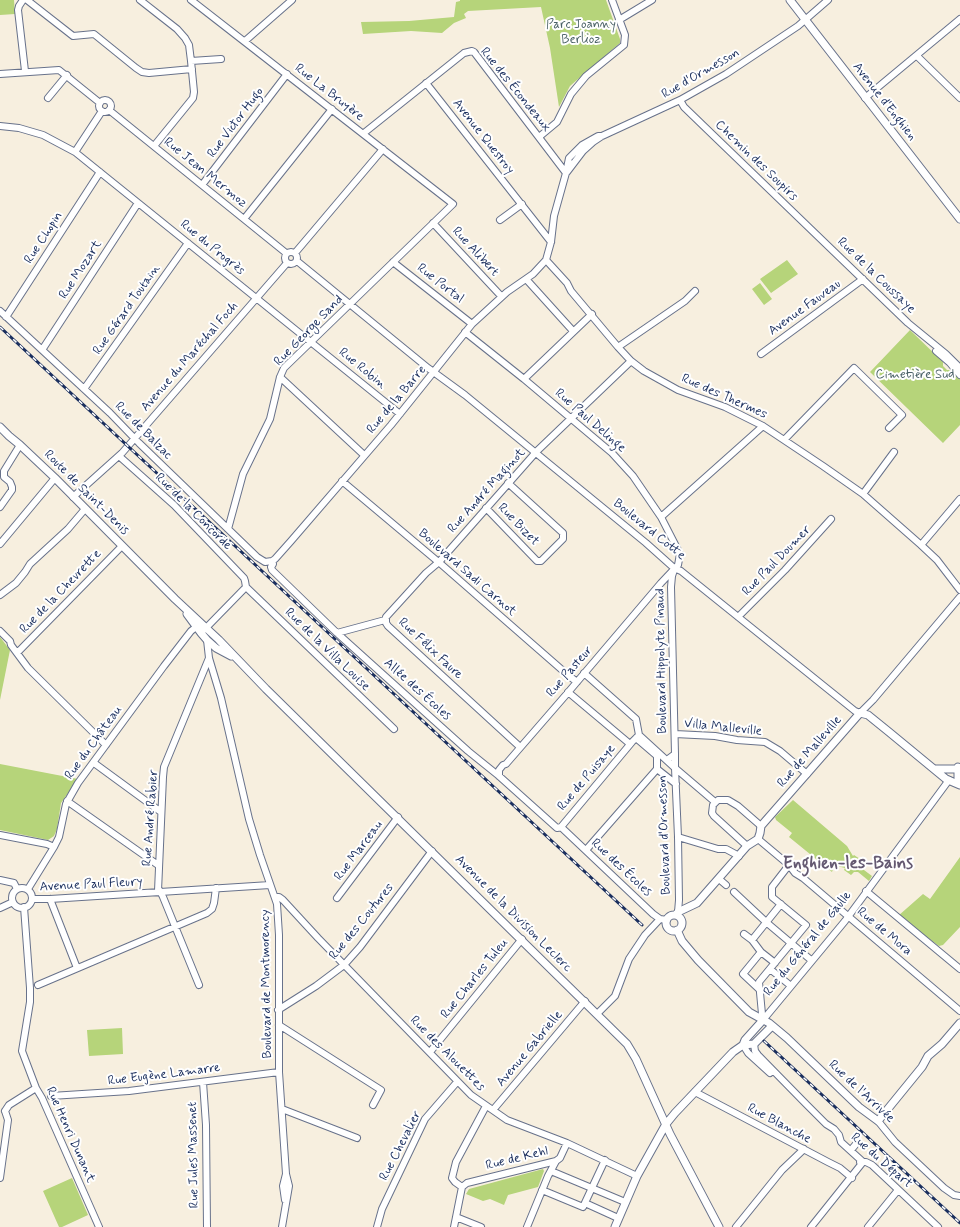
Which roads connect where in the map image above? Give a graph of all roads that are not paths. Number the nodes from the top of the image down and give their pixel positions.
1 (23, 0) edge
2 (26, 0) edge
3 (140, 0) edge
4 (191, 0) edge
5 (292, 0) edge
6 (612, 0) edge
7 (652, 0) edge
8 (790, 0) edge
9 (828, 0) edge
10 (960, 19) edge
11 (620, 20) junction
12 (805, 20) junction
13 (245, 41) junction
14 (917, 56) junction
15 (221, 59) dead end
16 (191, 61) junction
17 (192, 69) junction
18 (25, 71) junction
19 (0, 74) edge
20 (287, 74) junction
21 (67, 75) junction
22 (426, 83) junction
23 (48, 98) dead end
24 (865, 98) junction
25 (960, 98) edge
26 (680, 100) junction
27 (100, 102) junction
28 (332, 109) junction
29 (109, 110) junction
30 (102, 111) junction
31 (0, 126) edge
32 (364, 134) junction
33 (539, 137) junction
34 (154, 146) junction
35 (383, 149) junction
36 (75, 152) junction
37 (100, 172) junction
38 (566, 173) junction
39 (202, 185) junction
40 (138, 203) junction
41 (453, 204) joint
42 (522, 204) junction
43 (244, 219) junction
44 (960, 219) edge
45 (500, 220) dead end
46 (433, 223) junction
47 (819, 236) joint
48 (551, 242) junction
49 (188, 244) junction
50 (286, 253) junction
51 (295, 253) junction
52 (546, 260) junction
53 (297, 261) junction
54 (393, 262) junction
55 (287, 263) junction
56 (526, 279) junction
57 (863, 279) junction
58 (695, 291) dead end
59 (501, 296) junction
60 (256, 298) junction
61 (350, 304) junction
62 (0, 311) edge
63 (592, 314) junction
64 (6, 317) junction
65 (472, 324) junction
66 (573, 331) junction
67 (465, 332) junction
68 (919, 332) junction
69 (311, 342) junction
70 (618, 348) junction
71 (42, 350) junction
72 (761, 354) dead end
73 (631, 361) junction
74 (960, 368) edge
75 (434, 372) junction
76 (960, 375) edge
77 (280, 377) junction
78 (524, 379) junction
79 (84, 390) junction
80 (400, 414) junction
81 (571, 418) junction
82 (0, 422) edge
83 (763, 426) junction
84 (0, 427) edge
85 (889, 428) dead end
86 (10, 434) junction
87 (135, 438) junction
88 (785, 439) junction
89 (20, 444) junction
90 (894, 452) dead end
91 (536, 453) junction
92 (364, 455) junction
93 (119, 456) junction
94 (55, 478) junction
95 (342, 481) junction
96 (508, 483) junction
97 (863, 494) junction
98 (73, 497) junction
99 (960, 499) edge
100 (0, 507) edge
101 (486, 508) junction
102 (85, 509) junction
103 (661, 517) junction
104 (832, 519) dead end
105 (228, 529) junction
106 (0, 544) edge
107 (921, 545) junction
108 (122, 546) junction
109 (134, 558) joint
110 (272, 561) junction
111 (439, 562) junction
112 (674, 568) junction
113 (661, 583) junction
114 (246, 587) junction
115 (671, 587) junction
116 (960, 590) edge
117 (0, 595) edge
118 (960, 597) edge
119 (738, 617) junction
120 (385, 620) junction
121 (201, 626) junction
122 (0, 631) edge
123 (337, 633) junction
124 (207, 640) junction
125 (218, 640) junction
126 (216, 650) junction
127 (17, 653) junction
128 (236, 658) junction
129 (210, 660) junction
130 (584, 673) junction
131 (577, 682) junction
132 (568, 692) junction
133 (860, 713) junction
134 (394, 729) dead end
135 (675, 734) junction
136 (638, 736) junction
137 (630, 744) junction
138 (106, 745) junction
139 (520, 747) junction
140 (675, 754) junction
141 (658, 755) junction
142 (667, 760) junction
143 (94, 763) junction
144 (958, 766) edge
145 (675, 768) junction
146 (936, 769) junction
147 (659, 771) junction
148 (807, 774) junction
149 (499, 776) junction
150 (686, 776) junction
151 (949, 780) junction
152 (676, 782) junction
153 (960, 782) edge
154 (960, 786) edge
155 (960, 791) edge
156 (67, 801) junction
157 (715, 802) junction
158 (161, 812) junction
159 (398, 817) junction
160 (761, 826) junction
161 (561, 827) junction
162 (0, 835) edge
163 (678, 837) junction
164 (758, 839) junction
165 (747, 846) junction
166 (54, 847) junction
167 (586, 850) junction
168 (432, 851) junction
169 (739, 856) junction
170 (158, 865) junction
171 (789, 865) junction
172 (719, 879) junction
173 (0, 880) edge
174 (270, 885) junction
175 (726, 885) dead end
176 (216, 888) junction
177 (17, 889) junction
178 (28, 889) junction
179 (866, 891) junction
180 (159, 892) junction
181 (734, 892) dead end
182 (275, 897) junction
183 (337, 898) dead end
184 (32, 899) junction
185 (50, 899) junction
186 (13, 902) junction
187 (781, 904) junction
188 (0, 908) edge
189 (24, 908) junction
190 (677, 913) junction
191 (848, 916) junction
192 (663, 920) junction
193 (766, 922) junction
194 (174, 927) junction
195 (677, 930) junction
196 (744, 934) dead end
197 (522, 939) junction
198 (752, 940) junction
199 (791, 943) junction
200 (762, 952) junction
201 (811, 960) junction
202 (775, 963) junction
203 (344, 965) junction
204 (77, 968) junction
205 (960, 968) edge
206 (770, 969) junction
207 (38, 985) dead end
208 (199, 986) dead end
209 (791, 986) junction
210 (759, 989) junction
211 (585, 1001) junction
212 (278, 1010) junction
213 (960, 1011) edge
214 (749, 1012) junction
215 (597, 1014) junction
216 (763, 1017) junction
217 (960, 1023) edge
218 (279, 1025) junction
219 (772, 1026) junction
220 (756, 1028) junction
221 (754, 1044) junction
222 (744, 1047) junction
223 (430, 1052) junction
224 (279, 1072) junction
225 (776, 1074) junction
226 (203, 1082) junction
227 (457, 1082) junction
228 (36, 1088) junction
229 (695, 1092) junction
230 (796, 1094) junction
231 (51, 1096) dead end
232 (373, 1105) dead end
233 (486, 1106) junction
234 (282, 1109) junction
235 (3, 1110) edge
236 (493, 1110) junction
237 (878, 1121) junction
238 (666, 1124) junction
239 (357, 1138) dead end
240 (567, 1143) junction
241 (856, 1144) dead end
242 (804, 1149) junction
243 (851, 1150) dead end
244 (606, 1160) junction
245 (556, 1161) junction
246 (863, 1162) junction
247 (551, 1171) junction
248 (637, 1176) junction
249 (0, 1178) edge
250 (852, 1178) junction
251 (462, 1186) junction
252 (593, 1189) junction
253 (960, 1189) edge
254 (542, 1190) junction
255 (898, 1190) junction
256 (958, 1196) edge
257 (625, 1202) junction
258 (585, 1203) junction
259 (456, 1217) junction
260 (617, 1224) edge
261 (936, 1226) edge
262 (99, 1227) edge
263 (207, 1227) edge
264 (282, 1227) edge
265 (377, 1227) edge
266 (454, 1227) edge
267 (481, 1227) edge
268 (527, 1227) edge
269 (719, 1227) edge
270 (736, 1227) edge
271 (812, 1227) edge
272 (868, 1227) edge

1 - 18 street
2 - 17 street
3 - 16 street
4 - 13 street, Rue La Bruyère
5 - 13 street
6 - 11 street
7 - 11 street
8 - 12 main road, Avenue d'Enghien
9 - 12 street, Rue d'Ormesson
10 - 14 street
11 - 33 street
12 - 24 main road, Avenue d'Enghien
12 - 26 street, Rue d'Ormesson
13 - 20 street, Rue La Bruyère
14 - 24 street
14 - 25 street
15 - 16 street
16 - 17 street
17 - 34 street
18 - 19 street
18 - 21 street
20 - 28 street, Rue La Bruyère
20 - 39 street, Rue Victor Hugo
21 - 23 street
21 - 27 street
22 - 32 street, Rue des Écondeaux
22 - 33 street, Rue des Écondeaux
22 - 42 street, Avenue Questroy
24 - 44 main road, Avenue d'Enghien
26 - 38 street, Rue d'Ormesson
26 - 47 street, Chemin des Soupirs
27 - 29 street
27 - 30 street
28 - 32 street, Rue La Bruyère
28 - 43 street
29 - 30 street
29 - 34 street, Rue Jean Mermoz
30 - 36 street
31 - 36 street, Rue du Progrès
32 - 35 street, Rue La Bruyère
33 - 38 street, Rue des Écondeaux
34 - 39 street, Rue Jean Mermoz
35 - 41 street, Rue La Bruyère
35 - 51 street
36 - 37 street, Rue du Progrès
37 - 40 street, Rue du Progrès
37 - 64 street, Rue Chopin
38 - 48 street, Rue d'Ormesson
39 - 43 street, Rue Jean Mermoz
40 - 49 street, Rue du Progrès
40 - 71 street, Rue Mozart
41 - 46 street, Rue George Sand
42 - 45 street
42 - 48 street, Avenue Questroy
43 - 50 street, Rue Jean Mermoz
46 - 54 street, Rue George Sand
46 - 59 street, Rue Alibert
47 - 57 street, Rue de la Coussaye
48 - 52 street, Rue d'Ormesson
49 - 60 street, Rue du Progrès
49 - 79 street, Rue Gérard Toutain
50 - 51 street
50 - 55 street
51 - 53 street
52 - 56 street, Rue de la Barre
52 - 63 street, Rue des Thermes
53 - 55 street
53 - 61 street
54 - 61 street, Rue George Sand
54 - 65 street, Rue Portal
55 - 60 street, Avenue du Maréchal Foch
56 - 59 street, Rue de la Barre
56 - 66 street
57 - 68 street, Rue de la Coussaye
57 - 72 street, Avenue Fauveau
58 - 70 street
59 - 65 street, Rue de la Barre
60 - 69 street, Rue du Progrès
60 - 87 street, Avenue du Maréchal Foch
61 - 69 street, Rue George Sand
61 - 75 street, Boulevard Cotte
62 - 64 street, Rue de Balzac
63 - 66 street
63 - 70 street, Rue des Thermes
64 - 71 street, Rue de Balzac
65 - 67 street, Rue de la Barre
66 - 78 street
67 - 75 street, Rue de la Barre
67 - 78 street, Rue Paul Delinge
68 - 74 street, Rue de la Coussaye
68 - 76 street, Rue de la Coussaye
69 - 77 street, Rue George Sand
69 - 80 street, Rue Robin
70 - 73 street, Rue des Thermes
71 - 79 street, Rue de Balzac
73 - 81 street, Rue André Maginot
73 - 83 street, Rue des Thermes
75 - 80 street, Rue de la Barre
75 - 91 street, Boulevard Cotte
77 - 92 street
77 - 105 street, Rue George Sand
78 - 81 street, Rue Paul Delinge
79 - 87 street, Rue de Balzac
80 - 92 street, Rue de la Barre
81 - 91 street, Rue André Maginot
81 - 103 street, Rue Paul Delinge
82 - 86 main road, Route de Saint-Denis
83 - 88 street, Rue des Thermes
83 - 103 street
84 - 86 main road, Route de Saint-Denis
85 - 88 street
86 - 89 main road, Route de Saint-Denis
87 - 93 street, Avenue du Maréchal Foch
87 - 105 street, Rue de Balzac
88 - 97 street, Rue des Thermes
89 - 94 main road, Route de Saint-Denis
89 - 100 street
90 - 97 street
91 - 96 street, Rue André Maginot
91 - 112 street, Boulevard Cotte
92 - 95 street, Rue de la Barre
93 - 98 street, Avenue du Maréchal Foch
93 - 114 street, Rue de la Concorde
94 - 98 main road, Route de Saint-Denis
94 - 106 street
95 - 110 street, Rue de la Barre
95 - 111 street, Boulevard Sadi Carnot
96 - 101 street, Rue André Maginot
96 - 101 street, Rue Bizet
97 - 107 street, Rue des Thermes
98 - 102 main road, Route de Saint-Denis
99 - 107 street
101 - 111 street, Rue André Maginot
102 - 108 main road, Route de Saint-Denis
102 - 117 street
103 - 112 street, Rue Paul Delinge
104 - 119 street, Rue Paul Doumer
105 - 110 street, Rue de Balzac
107 - 116 street, Rue des Thermes
108 - 109 main road, Route de Saint-Denis
108 - 127 street, Rue de la Chevrette
109 - 121 main road, Avenue de la Division Leclerc
110 - 123 street, Allée des Écoles
111 - 120 street, Rue Félix Faure
111 - 131 street, Boulevard Sadi Carnot
112 - 113 street, Rue Pasteur
112 - 115 street, Boulevard Hippolyte Pinaud
112 - 119 street, Boulevard Cotte
113 - 115 street
113 - 130 street, Rue Pasteur
114 - 121 street
114 - 134 street, Rue de la Villa Louise
115 - 135 street, Boulevard Hippolyte Pinaud
118 - 133 street, Rue de Malleville
119 - 133 street, Boulevard Cotte
120 - 123 street
120 - 139 street, Rue Félix Faure
121 - 124 main road, Avenue de la Division Leclerc
121 - 125 main road, Avenue de la Division Leclerc
121 - 138 street, Rue du Château
122 - 127 street
123 - 149 street, Allée des Écoles
124 - 126 main road, Avenue de la Division Leclerc
124 - 129 street, Boulevard de Montmorency
125 - 126 street, Rue André Rabier
125 - 128 main road, Avenue de la Division Leclerc
126 - 128 main road, Avenue de la Division Leclerc
126 - 129 street, Rue André Rabier
127 - 138 street
128 - 159 main road, Avenue de la Division Leclerc
129 - 158 street, Rue André Rabier
129 - 174 street, Boulevard de Montmorency
130 - 131 street, Rue Pasteur
130 - 136 street
131 - 132 street, Rue Pasteur
132 - 137 street
132 - 139 street, Rue Pasteur
133 - 146 main road, Boulevard Cotte
133 - 148 main road, Rue de Malleville
135 - 140 street, Boulevard Hippolyte Pinaud
135 - 148 street, Villa Malleville
136 - 137 street, Rue de Puisaye
136 - 141 street, Boulevard d'Ormesson
137 - 161 street, Rue de Puisaye
138 - 143 street, Rue du Château
139 - 149 street, Rue Pasteur
140 - 142 street
140 - 145 street, Boulevard Hippolyte Pinaud
141 - 142 street, Boulevard d'Ormesson
141 - 147 street
142 - 145 street, Boulevard d'Ormesson
142 - 147 street
143 - 156 street, Rue du Château
143 - 158 street
144 - 146 main road
144 - 151 main road
144 - 153 main road
145 - 150 street
145 - 152 street, Boulevard d'Ormesson
146 - 151 main road, Boulevard Cotte
147 - 152 street
147 - 167 street
148 - 160 main road, Rue de Malleville
149 - 161 street, Allée des Écoles
150 - 152 street
150 - 157 street
151 - 154 main road
151 - 155 main road
151 - 179 street, Rue du Général de Gaulle
152 - 163 street, Boulevard d'Ormesson
156 - 166 street, Rue du Château
156 - 170 street
157 - 160 street
157 - 165 street
158 - 170 street, Rue André Rabier
159 - 168 main road, Avenue de la Division Leclerc
159 - 183 street, Rue Marceau
160 - 164 main road, Rue de Malleville
161 - 167 street, Rue des Écoles
162 - 166 street
163 - 169 street
163 - 190 street, Boulevard d'Ormesson
164 - 165 main road
164 - 171 street, Rue de Mora
165 - 169 main road
166 - 178 street, Rue du Château
167 - 192 street, Rue des Écoles
168 - 197 main road, Avenue de la Division Leclerc
168 - 203 street, Rue des Coutures
169 - 172 main road
170 - 180 street, Rue André Rabier
171 - 187 street
171 - 191 street, Rue de Mora
172 - 175 street
172 - 190 main road
173 - 177 street
174 - 176 street, Avenue Paul Fleury
174 - 182 street, Boulevard de Montmorency
176 - 180 street, Avenue Paul Fleury
176 - 194 street
177 - 178 street
177 - 186 street
178 - 184 street
179 - 191 street, Rue du Général de Gaulle
179 - 205 street
180 - 185 street, Avenue Paul Fleury
180 - 194 street
181 - 193 street
182 - 203 street, Rue des Alouettes
182 - 212 street, Boulevard de Montmorency
184 - 185 street, Avenue Paul Fleury
184 - 189 street
185 - 204 street
186 - 188 street
186 - 189 street
187 - 193 street
187 - 199 street
189 - 228 street, Rue Henri Dunant
190 - 192 main road
190 - 195 main road
191 - 201 street, Rue du Général de Gaulle
191 - 213 street, Rue de Mora
192 - 195 main road
192 - 215 street
193 - 198 street
193 - 199 street
194 - 204 street
194 - 208 street
195 - 214 main road
196 - 198 street
197 - 211 main road, Avenue de la Division Leclerc
197 - 223 street, Rue Charles Tuleu
198 - 200 street
199 - 201 street
199 - 202 street
200 - 202 street
200 - 210 street
201 - 209 street, Rue du Général de Gaulle
202 - 206 street
203 - 212 street, Rue des Coutures
203 - 223 street, Rue des Alouettes
204 - 207 street
206 - 209 street
206 - 210 street
209 - 216 street, Rue du Général de Gaulle
210 - 216 street
211 - 215 main road, Avenue de la Division Leclerc
211 - 236 street, Avenue Gabrielle
212 - 218 street, Boulevard de Montmorency
214 - 216 main road
214 - 220 main road
215 - 238 main road, Avenue de la Division Leclerc
216 - 219 main road, Rue de l'Arrivée
216 - 220 main road, Rue du Général de Gaulle
217 - 237 main road
218 - 224 street, Boulevard de Montmorency
218 - 232 street
219 - 221 main road
219 - 237 main road, Rue de l'Arrivée
220 - 222 main road, Rue du Général de Gaulle
221 - 222 main road
221 - 225 street
222 - 225 street
222 - 229 main road, Rue du Général de Gaulle
222 - 230 street
223 - 227 street, Rue des Alouettes
224 - 226 street, Rue Eugène Lamarre
224 - 234 street, Boulevard de Montmorency
225 - 230 street
226 - 231 street, Rue Eugène Lamarre
226 - 263 street, Rue Jules Massenet
227 - 233 street, Rue des Alouettes
227 - 265 street, Rue Chevalier
228 - 235 street
228 - 262 street, Rue Henri Dunant
229 - 238 main road, Rue du Général de Gaulle
229 - 242 street, Rue Blanche
230 - 246 street, Rue du Départ
233 - 236 street, Rue des Alouettes
233 - 251 street
234 - 239 street
234 - 264 street, Boulevard de Montmorency
235 - 249 street
236 - 240 street, Rue des Alouettes
237 - 256 street, Rue de l'Arrivée
238 - 248 main road, Rue du Général de Gaulle
238 - 269 main road, Avenue de la Division Leclerc
240 - 244 street, Rue des Alouettes
240 - 245 street, Rue de Kehl
241 - 243 street
242 - 250 street, Rue Blanche
242 - 270 street
244 - 248 street, Rue des Alouettes
244 - 252 street
245 - 247 street
245 - 251 street, Rue de Kehl
246 - 250 street
246 - 255 street, Rue du Départ
247 - 252 street
247 - 254 street
248 - 257 main road, Rue du Général de Gaulle
250 - 271 street
251 - 259 street
252 - 257 street
252 - 258 street
253 - 256 street
254 - 258 street
254 - 268 street
255 - 261 street, Rue du Départ
255 - 272 street
257 - 260 main road, Rue du Général de Gaulle
258 - 260 street
259 - 266 street
259 - 267 street

